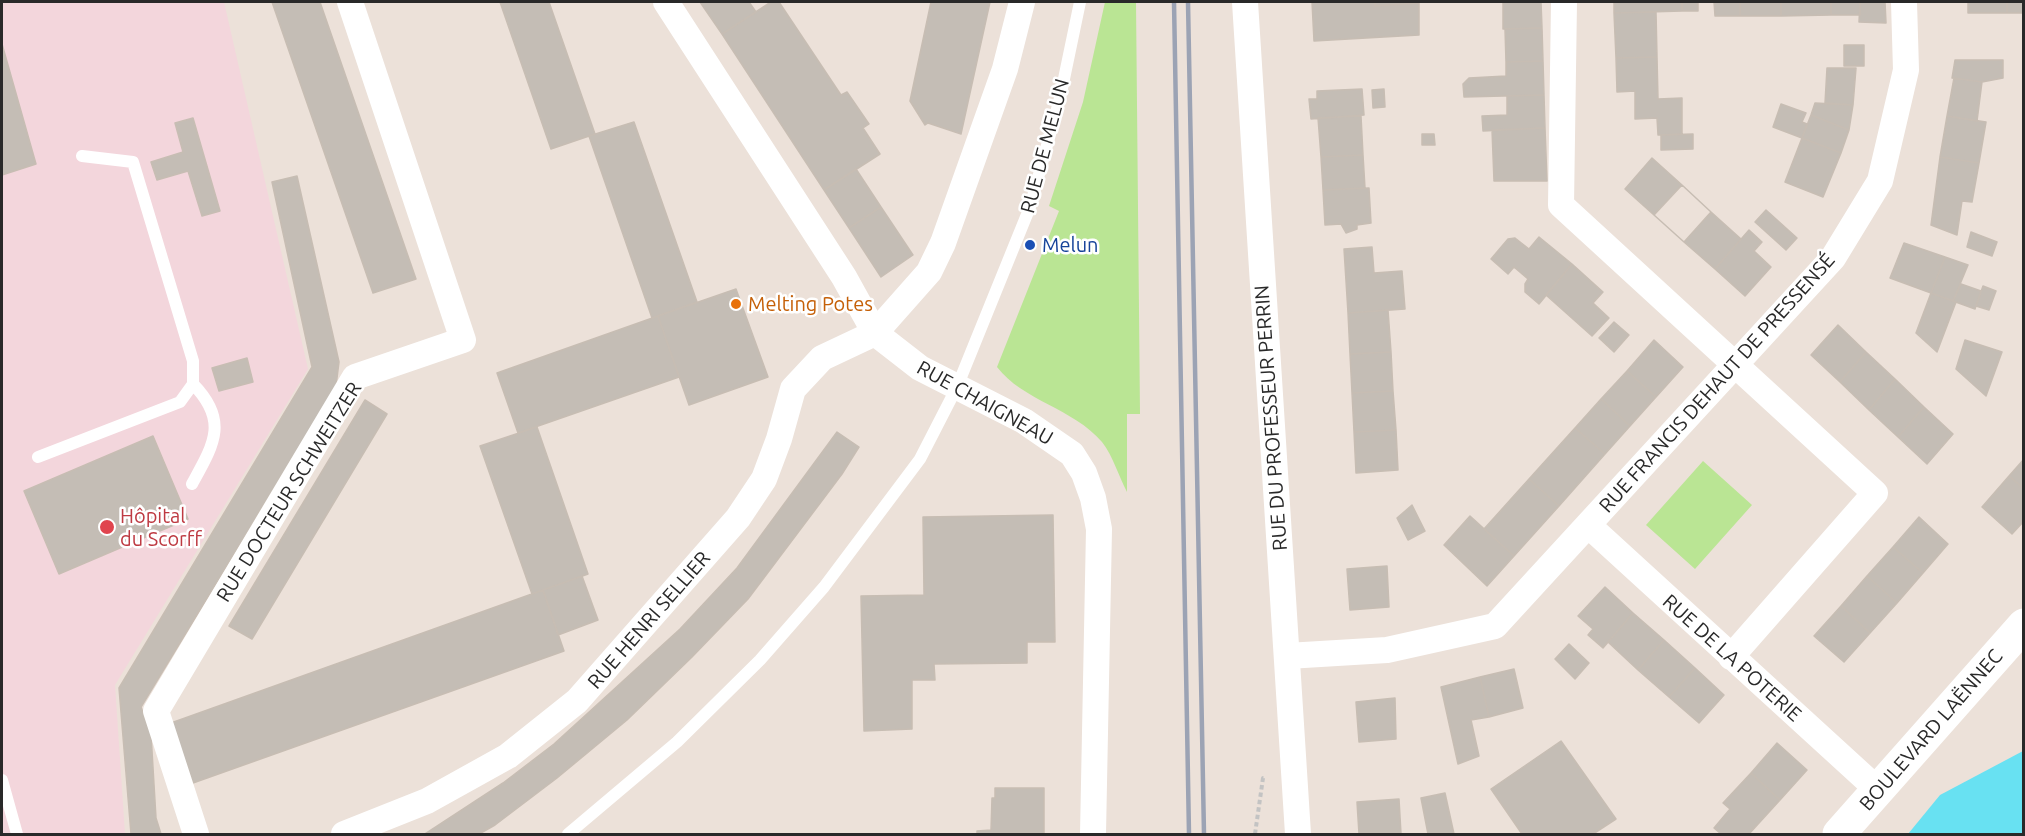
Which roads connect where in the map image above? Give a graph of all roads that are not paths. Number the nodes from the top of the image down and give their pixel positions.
1 (350, 2) edge
2 (666, 2) edge
3 (1022, 2) edge
4 (1080, 2) edge
5 (1245, 2) edge
6 (1564, 2) edge
7 (1904, 2) edge
8 (82, 156) dead end
9 (875, 333) junction
10 (1735, 364) junction
11 (193, 384) junction
12 (957, 387) junction
13 (38, 458) dead end
14 (192, 484) dead end
15 (1588, 525) junction
16 (2024, 625) edge
17 (1287, 656) junction
18 (1731, 657) junction
19 (2, 780) edge
20 (1878, 790) junction
21 (17, 834) edge
22 (196, 834) edge
23 (344, 834) edge
24 (568, 834) edge
25 (1093, 834) edge
26 (1298, 834) edge
27 (1839, 834) edge

1 - 22 street, RUE DOCTEUR SCHWEITZER
2 - 9 street, RUE CHAIGNEAU
3 - 9 street
4 - 12 lane, RUE DE MELUN
5 - 17 street, RUE DU PROFESSEUR PERRIN
6 - 10 street
7 - 10 street, RUE FRANCIS DEHAUT DE PRESSENSÉ
8 - 11 lane
9 - 12 street, RUE CHAIGNEAU
9 - 23 street, RUE HENRI SELLIER
10 - 15 street, RUE FRANCIS DEHAUT DE PRESSENSÉ
10 - 18 street
11 - 13 lane
11 - 14 lane
12 - 24 lane, RUE DE MELUN
12 - 25 street, RUE CHAIGNEAU
15 - 17 street, RUE FRANCIS DEHAUT DE PRESSENSÉ
15 - 18 street, RUE DE LA POTERIE
16 - 20 main road, BOULEVARD LAËNNEC
17 - 26 street, RUE DU PROFESSEUR PERRIN
18 - 20 street, RUE DE LA POTERIE
19 - 21 lane
20 - 27 main road, BOULEVARD LAËNNEC

